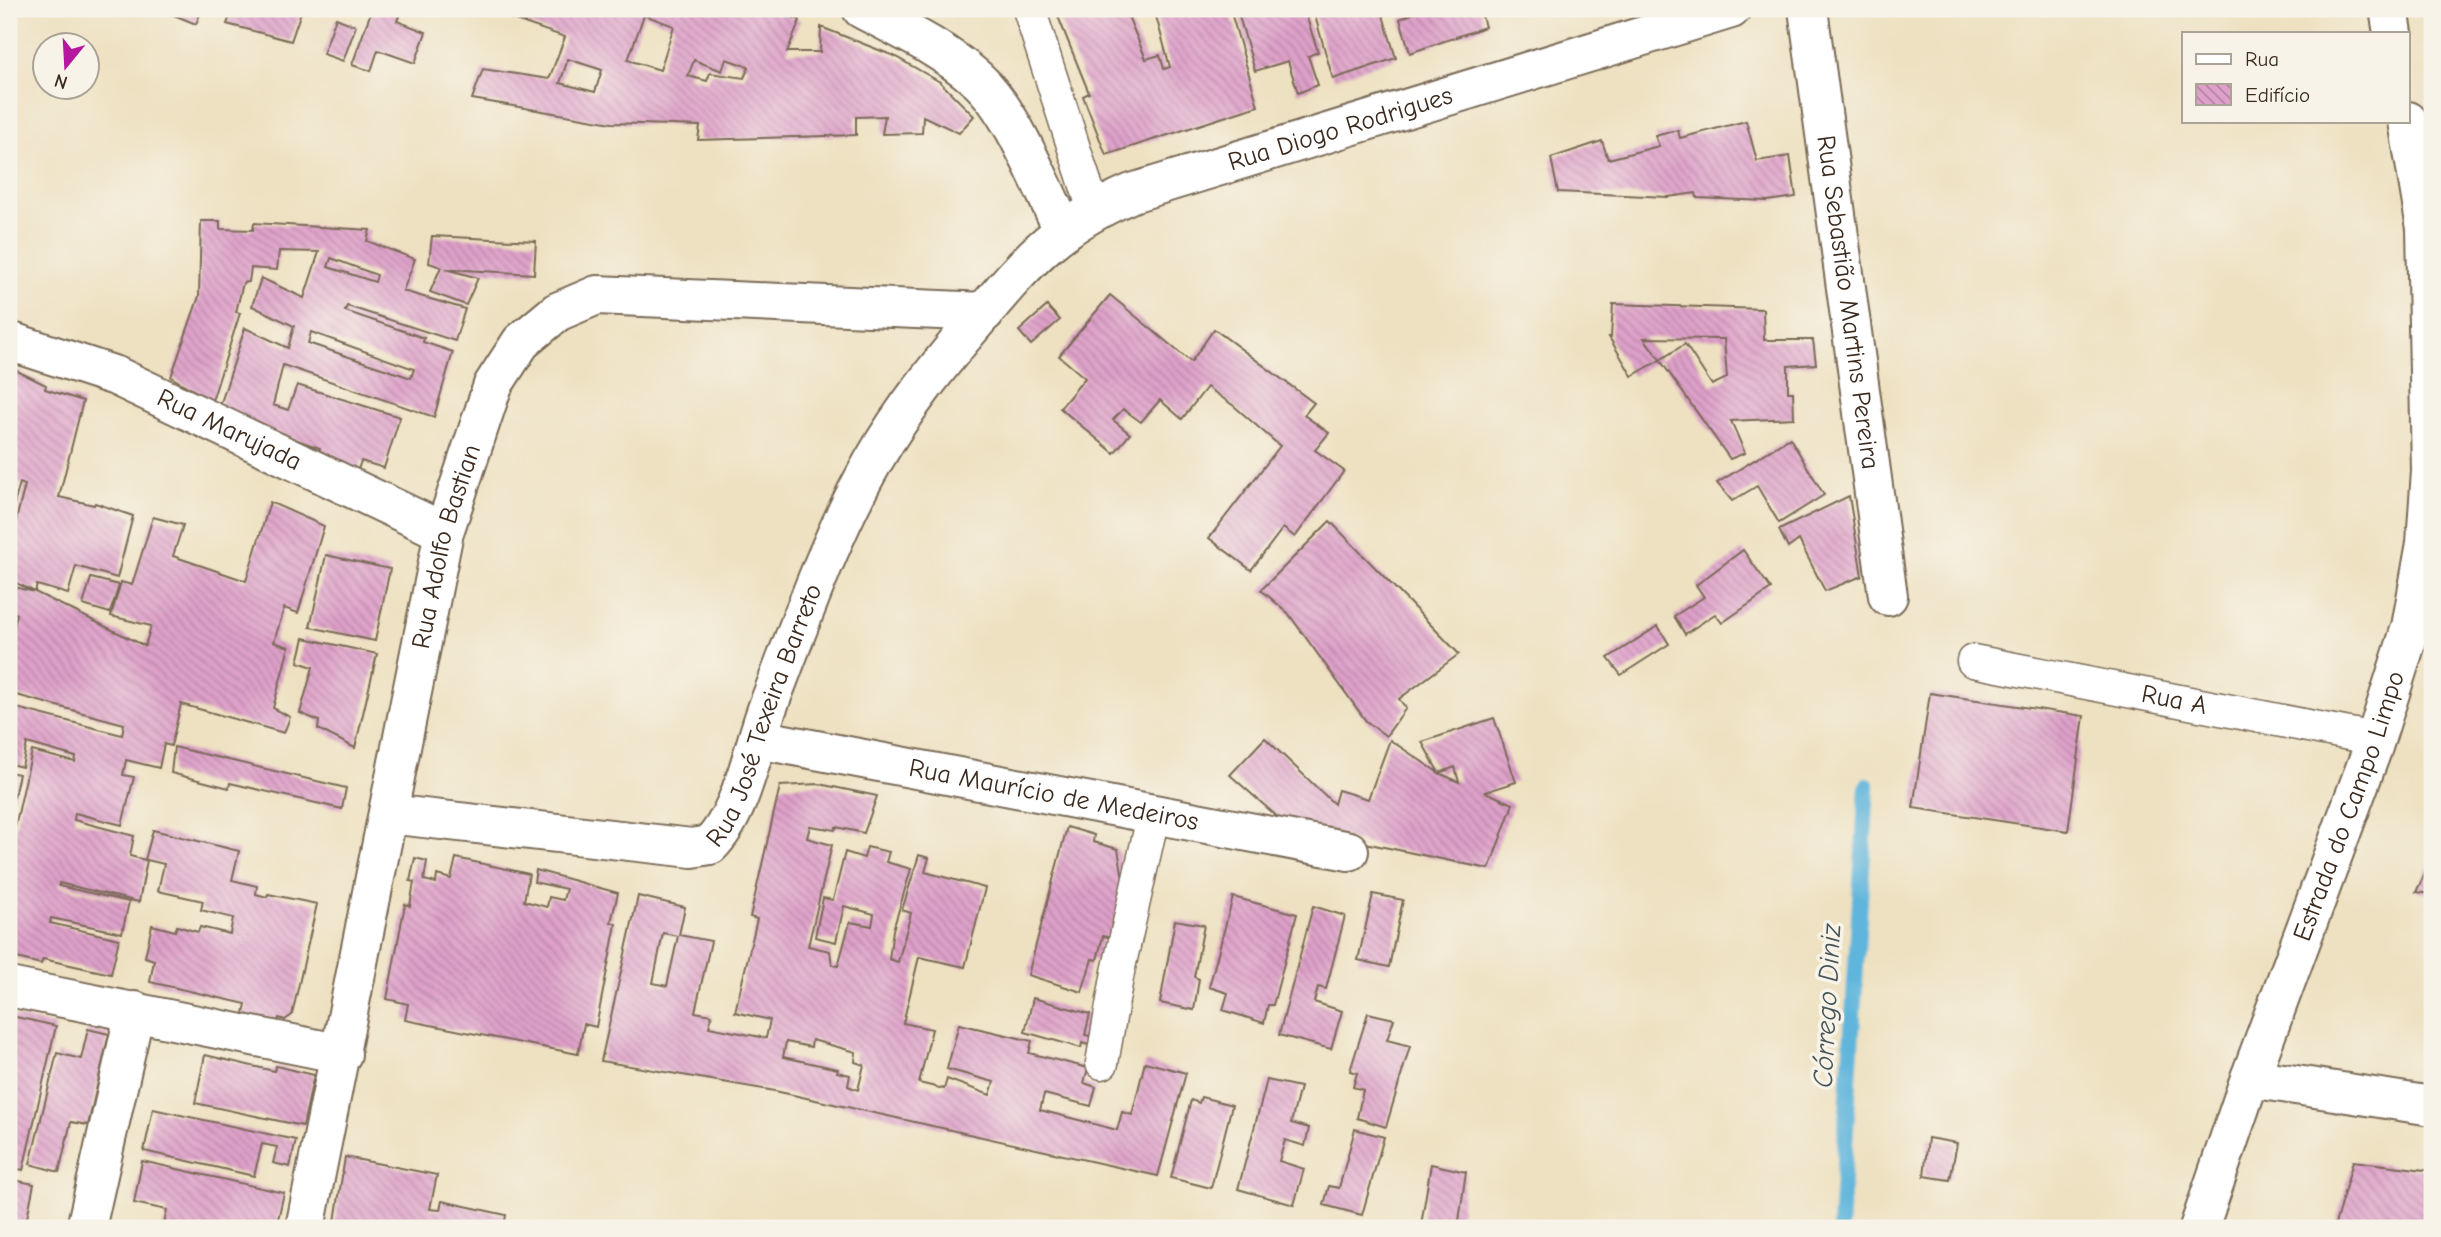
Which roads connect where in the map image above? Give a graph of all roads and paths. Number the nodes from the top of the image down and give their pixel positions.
1 (862, 9) edge
2 (1029, 9) edge
3 (1731, 9) edge
4 (1808, 9) edge
5 (2389, 9) edge
6 (2393, 32) edge
7 (2407, 122) edge
8 (1078, 220) junction
9 (2429, 226) edge
10 (985, 312) junction
11 (9, 341) edge
12 (444, 532) junction
13 (1888, 596) dead end
14 (2422, 629) edge
15 (1973, 661) dead end
16 (758, 739) junction
17 (2375, 740) junction
18 (1154, 813) junction
19 (388, 814) junction
20 (1349, 851) dead end
21 (9, 987) edge
22 (135, 1011) junction
23 (342, 1054) junction
24 (1102, 1063) dead end
25 (2250, 1079) junction
26 (2432, 1106) edge
27 (86, 1228) edge
28 (305, 1228) edge
29 (2199, 1228) edge

1 - 8 street
2 - 8 lane
3 - 8 street, Rua Diogo Rodrigues
4 - 13 street, Rua Sebastião Martins Pereira
5 - 6 street
7 - 9 street, Estrada do Campo Limpo
8 - 10 street, Rua Diogo Rodrigues
9 - 14 street, Estrada do Campo Limpo
10 - 12 street, Rua Adolfo Bastian
10 - 16 street, Rua José Texeira Barreto
11 - 12 street, Rua Marujada
12 - 19 street, Rua Adolfo Bastian
14 - 17 street, Estrada do Campo Limpo
15 - 17 lane, Rua A
16 - 18 street, Rua Maurício de Medeiros
16 - 19 street, Rua José Texeira Barreto
17 - 25 street, Estrada do Campo Limpo
18 - 20 street, Rua Maurício de Medeiros
18 - 24 lane
19 - 23 street, Rua Adolfo Bastian
21 - 22 street
22 - 23 street
22 - 27 street
23 - 28 street, Rua Adolfo Bastian
25 - 26 street
25 - 29 street, Estrada do Campo Limpo

